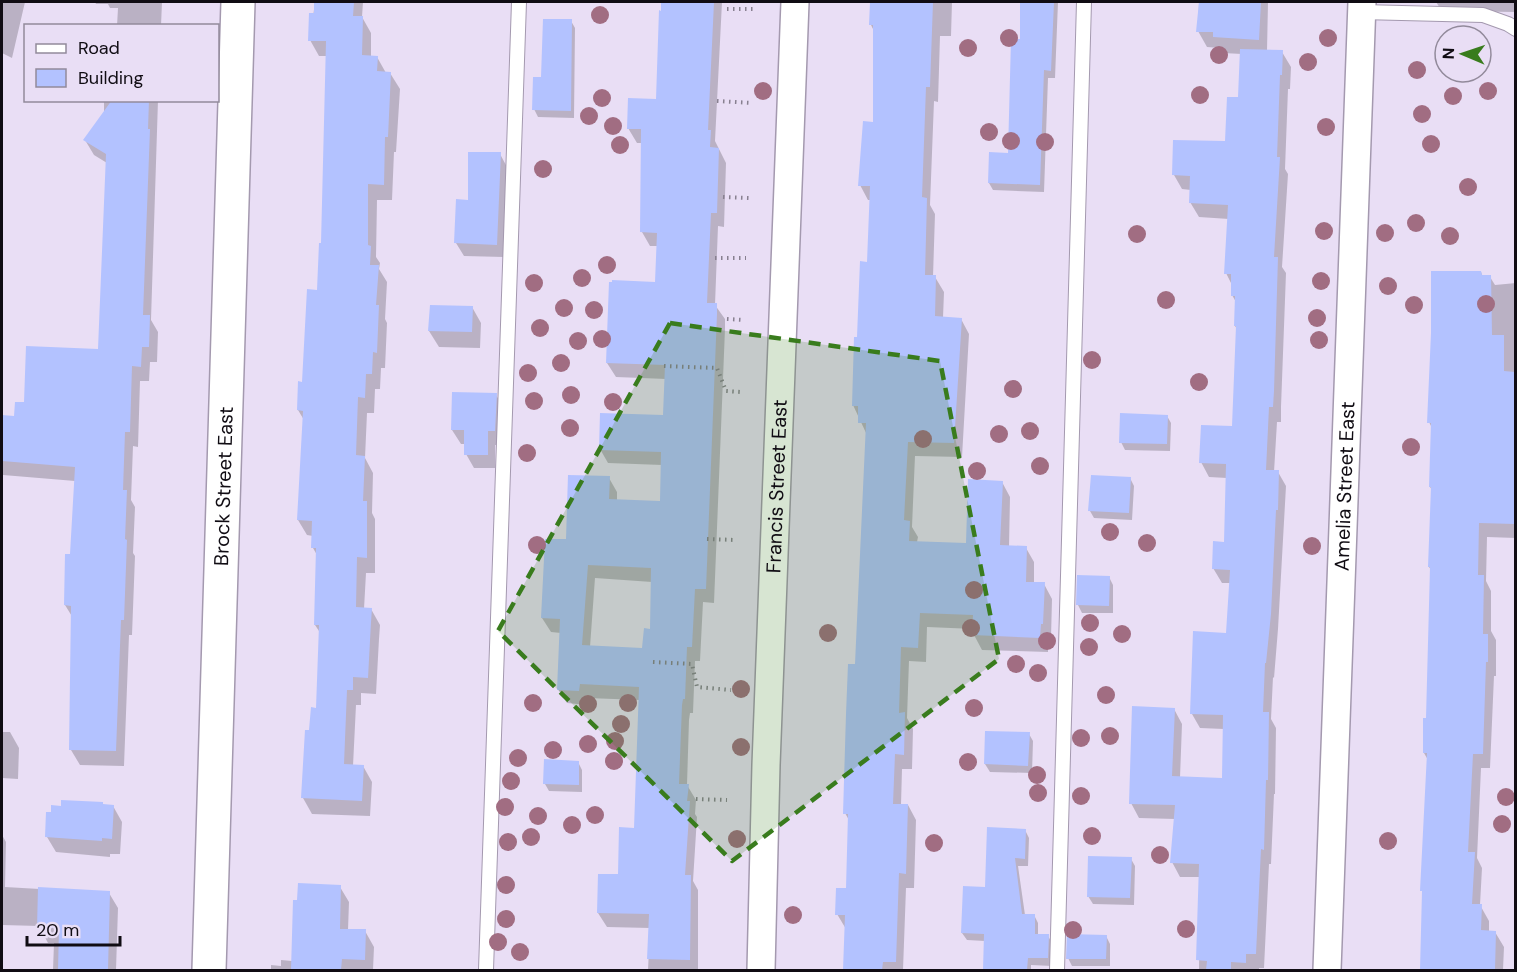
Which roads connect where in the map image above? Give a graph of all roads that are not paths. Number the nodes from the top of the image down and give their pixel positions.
1 (238, 2) edge
2 (519, 2) edge
3 (795, 2) edge
4 (1084, 2) edge
5 (1362, 7) edge
6 (1515, 29) edge
7 (209, 970) edge
8 (486, 970) edge
9 (761, 970) edge
10 (1057, 970) edge
11 (1327, 970) edge

1 - 7 street, Brock Street East
2 - 8 lane
3 - 9 street, Francis Street East
4 - 10 lane
5 - 6 lane
5 - 11 street, Amelia Street East

